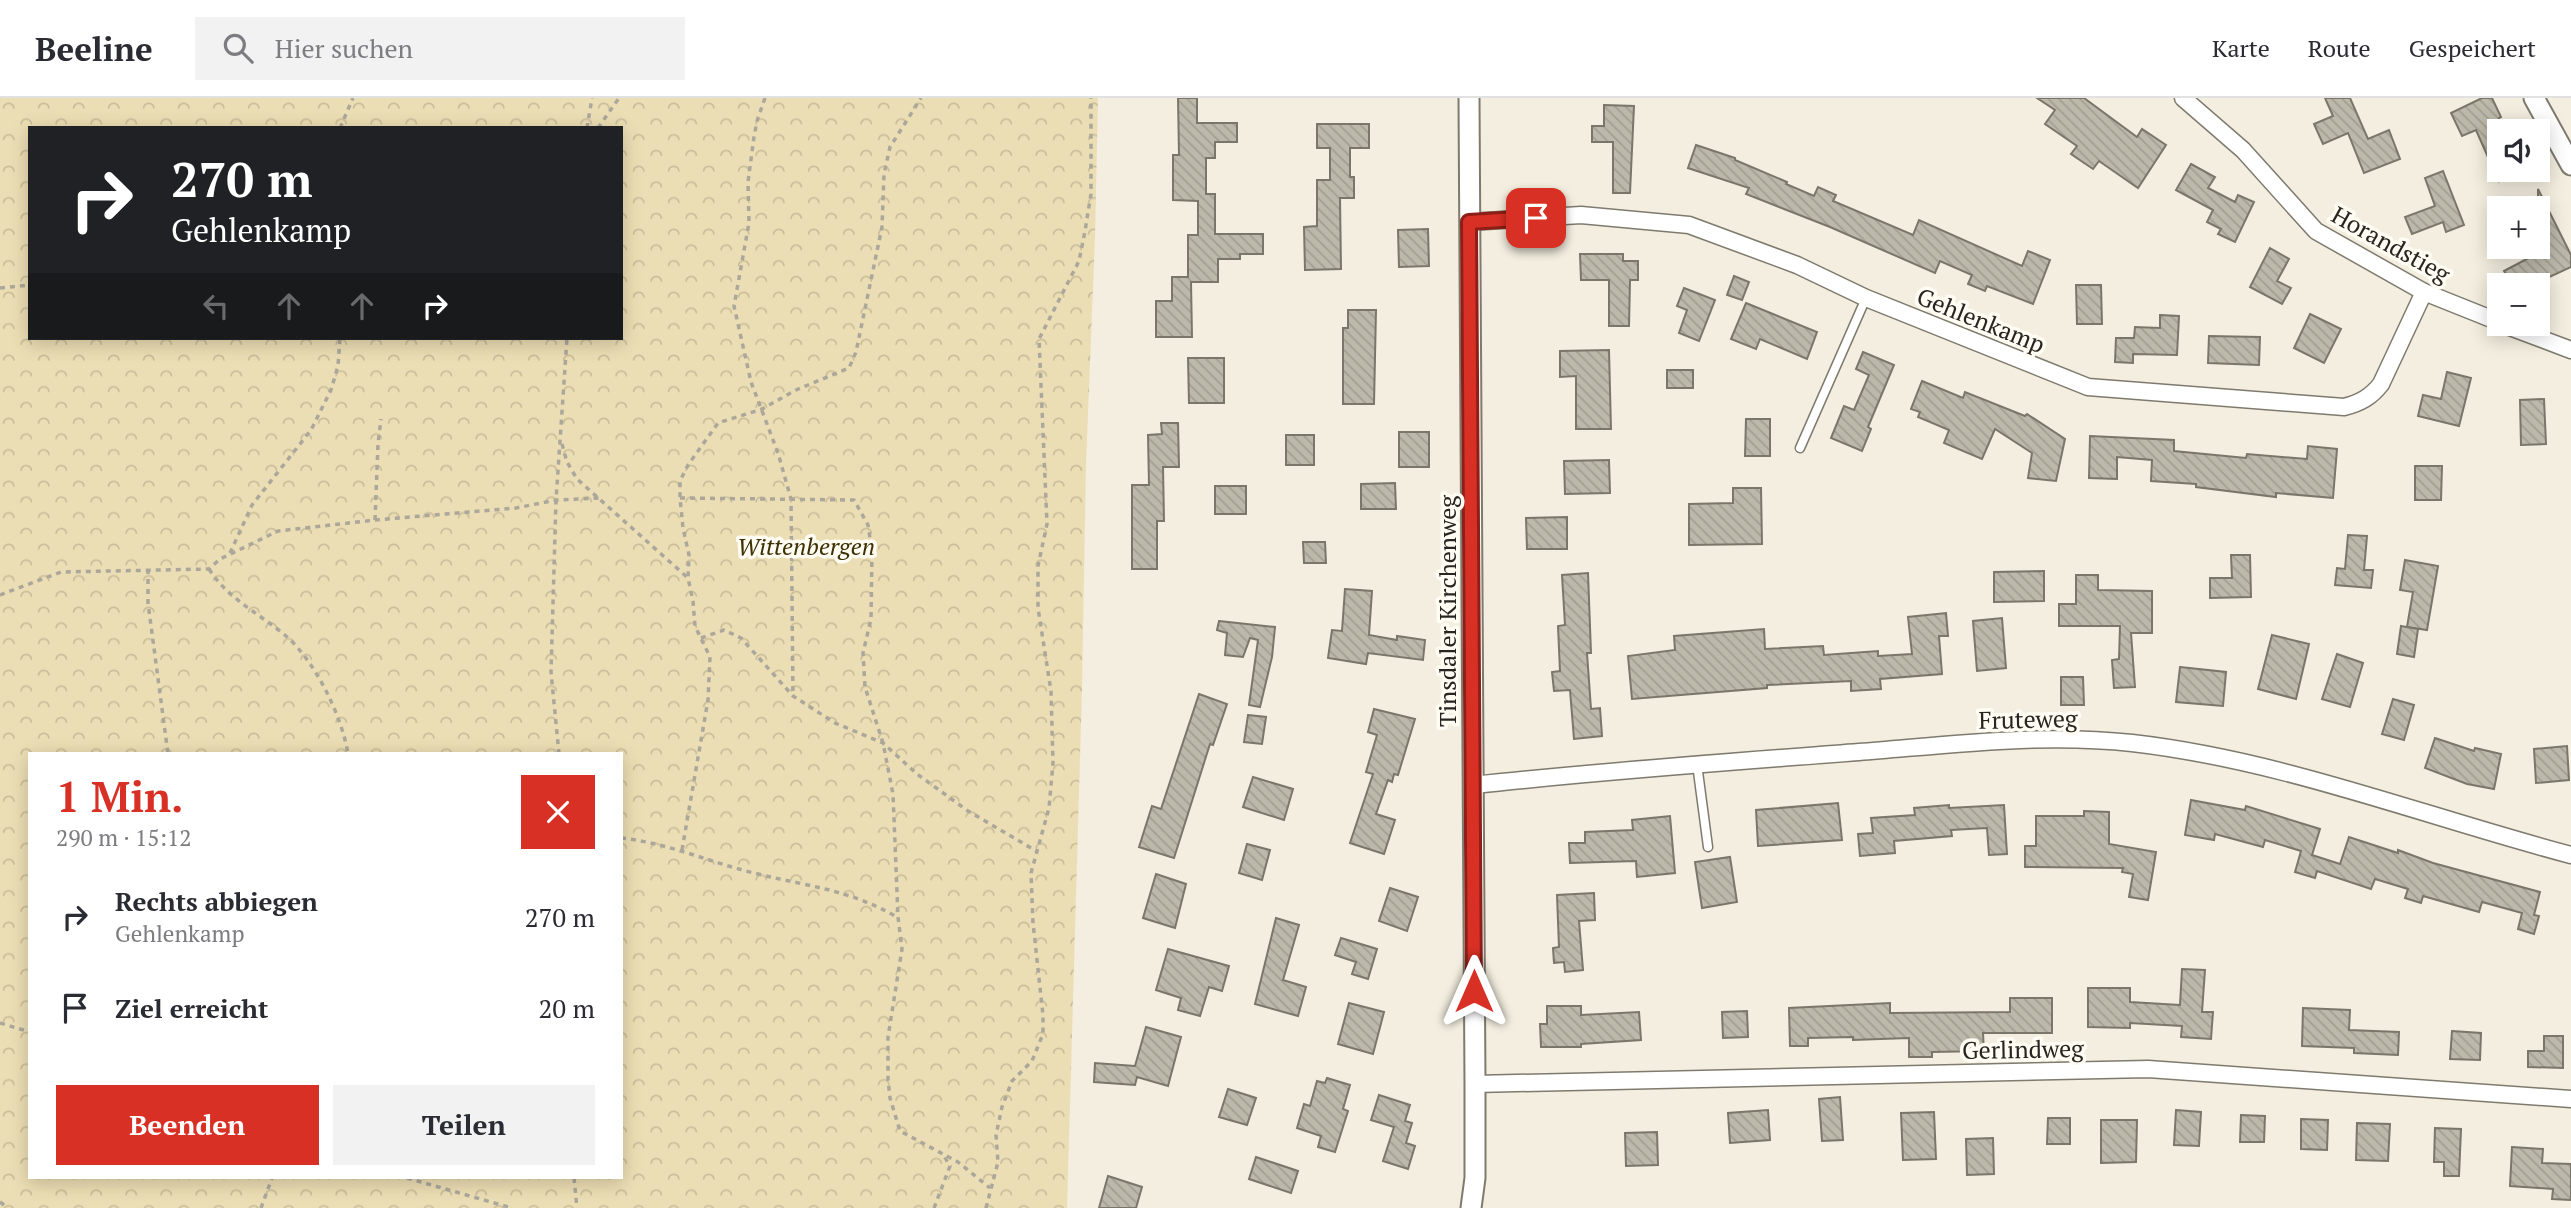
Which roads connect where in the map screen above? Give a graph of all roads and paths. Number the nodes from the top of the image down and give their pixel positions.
1 (353, 98) edge
2 (592, 98) edge
3 (619, 98) edge
4 (765, 98) edge
5 (918, 98) edge
6 (1091, 98) edge
7 (1469, 98) edge
8 (2183, 98) edge
9 (2534, 98) edge
10 (341, 126) edge
11 (587, 126) edge
12 (599, 126) edge
13 (2571, 165) edge
14 (1469, 222) junction
15 (28, 285) edge
16 (0, 288) edge
17 (2424, 292) junction
18 (1866, 298) junction
19 (2487, 317) edge
20 (2535, 336) edge
21 (340, 340) edge
22 (567, 340) edge
23 (2571, 350) edge
24 (762, 409) junction
25 (381, 419) dead end
26 (560, 440) junction
27 (1800, 448) dead end
28 (601, 498) junction
29 (680, 498) junction
30 (791, 499) junction
31 (556, 500) junction
32 (375, 520) junction
33 (229, 555) junction
34 (148, 569) junction
35 (209, 569) junction
36 (688, 578) junction
37 (0, 595) edge
38 (701, 638) junction
39 (793, 696) junction
40 (883, 743) junction
41 (168, 752) edge
42 (348, 752) edge
43 (559, 752) edge
44 (1697, 764) junction
45 (1474, 785) junction
46 (623, 838) edge
47 (1708, 847) dead end
48 (682, 849) junction
49 (1038, 852) junction
50 (2571, 855) edge
51 (898, 917) junction
52 (0, 1023) edge
53 (28, 1031) edge
54 (1475, 1084) junction
55 (2571, 1099) edge
56 (943, 1154) junction
57 (272, 1179) edge
58 (411, 1179) edge
59 (574, 1179) edge
60 (990, 1188) junction
61 (0, 1202) edge
62 (8, 1208) edge
63 (261, 1208) edge
64 (512, 1208) edge
65 (578, 1208) edge
66 (934, 1208) edge
67 (986, 1208) edge
68 (1471, 1208) edge

1 - 10 path
2 - 11 path
3 - 12 path
4 - 24 path
5 - 24 path
6 - 49 path
7 - 14 street, Tinsdaler Kirchenweg
8 - 17 street, Horandstieg
9 - 13 street
14 - 18 street, Gehlenkamp
14 - 45 street, Tinsdaler Kirchenweg
15 - 16 path
17 - 18 street, Gehlenkamp
17 - 19 street, Horandstieg
18 - 27 lane
20 - 23 street, Horandstieg
21 - 33 path
22 - 26 path
24 - 29 path
24 - 30 path
25 - 32 path
26 - 28 path
26 - 31 path
28 - 31 path
28 - 36 path
29 - 30 path
29 - 36 path
30 - 39 path
30 - 40 path
31 - 32 path
31 - 43 path
32 - 33 path
33 - 35 path
34 - 35 path
34 - 37 path
34 - 41 path
35 - 42 path
36 - 38 path
38 - 39 path
38 - 48 path
39 - 40 path
40 - 49 path
40 - 51 path
44 - 45 street, Fruteweg
44 - 47 lane
44 - 50 street, Fruteweg
45 - 54 street, Tinsdaler Kirchenweg
46 - 48 path
48 - 51 path
49 - 60 path
51 - 56 path
52 - 53 path
54 - 55 street, Gerlindweg
54 - 68 street, Tinsdaler Kirchenweg
56 - 60 path
56 - 66 path
57 - 63 path
58 - 64 path
59 - 65 path
60 - 67 path
61 - 62 path

